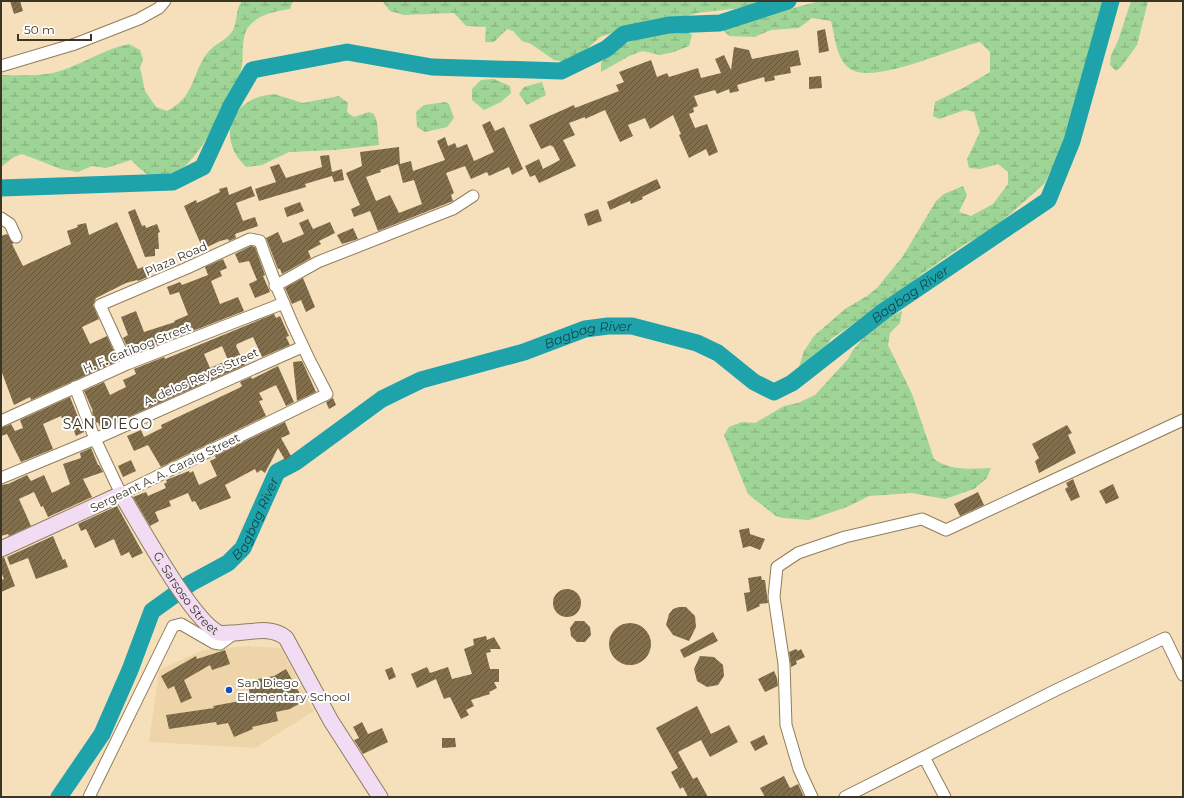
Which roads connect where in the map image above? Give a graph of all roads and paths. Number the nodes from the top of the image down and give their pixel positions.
1 (165, 1) edge
2 (1, 66) edge
3 (473, 196) dead end
4 (1, 218) edge
5 (16, 237) dead end
6 (275, 286) junction
7 (284, 303) junction
8 (302, 347) junction
9 (127, 364) junction
10 (75, 387) junction
11 (327, 394) joint
12 (1183, 420) edge
13 (1, 421) edge
14 (95, 439) junction
15 (1, 478) edge
16 (121, 494) junction
17 (1, 549) edge
18 (235, 633) junction
19 (1183, 676) edge
20 (924, 757) junction
21 (89, 797) edge
22 (380, 797) edge
23 (812, 797) edge
24 (845, 797) edge
25 (945, 797) edge

1 - 2 street
3 - 6 street
4 - 5 street
6 - 7 street, Plaza Road
6 - 9 street, Plaza Road
7 - 8 street, Plaza Road
7 - 9 street, H. F. Catibog Street
8 - 11 street, Plaza Road
8 - 14 street, A. delos Reyes Street
9 - 10 street, H. F. Catibog Street
10 - 13 street, H. F. Catibog Street
10 - 14 street, G. Sarsoso Street
11 - 16 street, Sergeant A. A. Caraig Street
12 - 23 street
14 - 15 street, A. delos Reyes Street
14 - 16 street, G. Sarsoso Street
16 - 17 street, Sergeant A. A. Caraig Street
16 - 18 street, G. Sarsoso Street
18 - 21 street
18 - 22 street, G. Sarsoso Street
19 - 20 street
20 - 24 street
20 - 25 street

